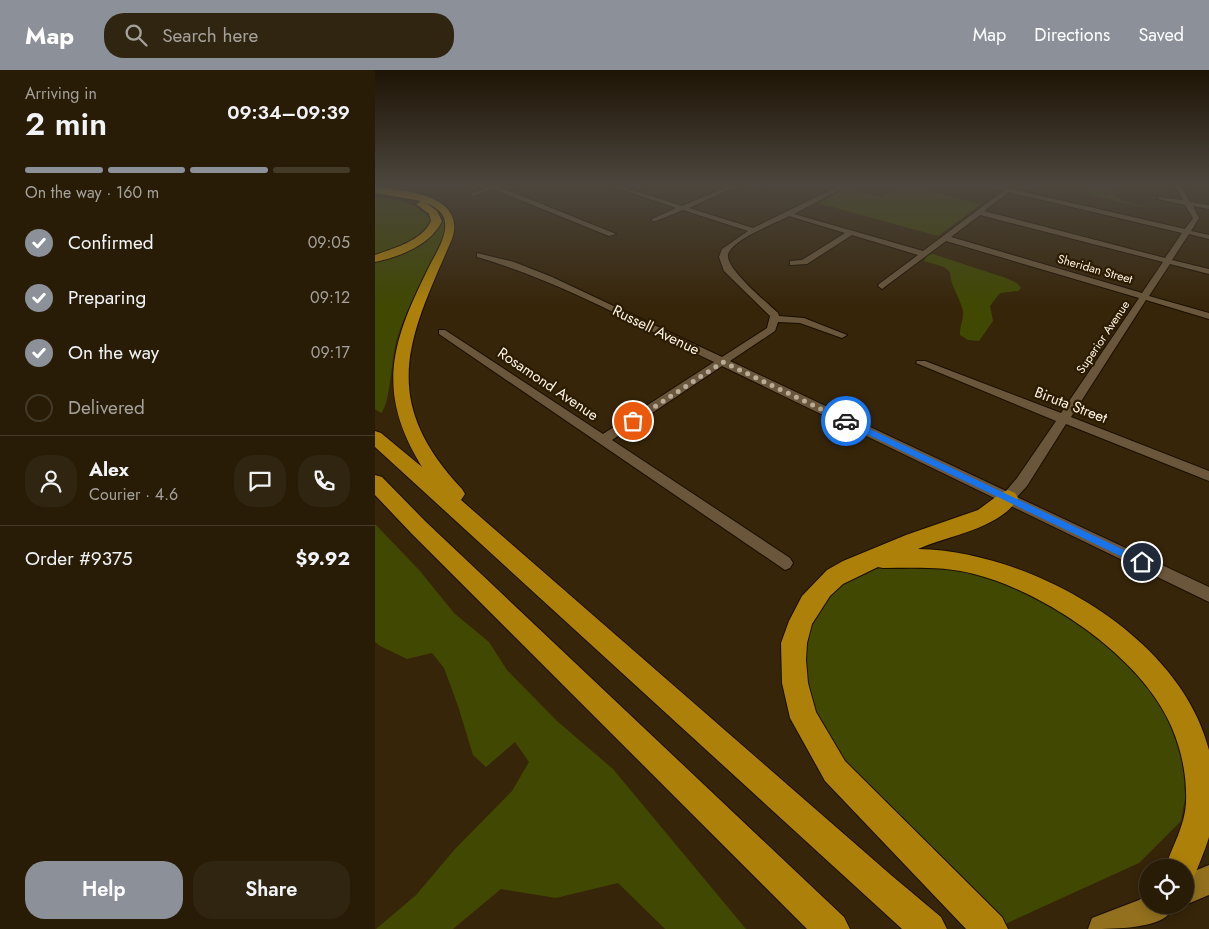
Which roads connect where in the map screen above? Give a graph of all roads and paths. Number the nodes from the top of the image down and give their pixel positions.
1 (434, 226) edge
2 (451, 226) edge
3 (592, 226) edge
4 (736, 226) edge
5 (765, 226) edge
6 (830, 226) edge
7 (961, 226) edge
8 (1033, 226) edge
9 (1162, 226) edge
10 (1191, 226) edge
11 (754, 232) junction
12 (851, 232) junction
13 (1187, 232) junction
14 (612, 234) dead end
15 (1209, 237) edge
16 (945, 238) junction
17 (924, 254) junction
18 (479, 255) dead end
19 (375, 259) edge
20 (1168, 261) junction
21 (793, 263) dead end
22 (1209, 272) edge
23 (882, 286) dead end
24 (1145, 297) junction
25 (1209, 316) edge
26 (775, 319) junction
27 (442, 332) dead end
28 (842, 335) dead end
29 (723, 362) junction
30 (921, 364) dead end
31 (1063, 419) junction
32 (375, 437) edge
33 (603, 440) junction
34 (1209, 476) edge
35 (375, 482) edge
36 (1008, 498) junction
37 (485, 533) junction
38 (871, 559) junction
39 (785, 563) dead end
40 (1209, 595) edge
41 (1184, 859) edge
42 (1209, 880) edge
43 (1194, 886) edge
44 (1141, 914) edge
45 (832, 929) edge
46 (929, 929) edge
47 (990, 929) edge
48 (1103, 929) edge

1 - 19 highway
2 - 37 highway
3 - 14 street
4 - 11 street
5 - 11 street
6 - 12 street
7 - 16 street
8 - 20 street
9 - 13 street
10 - 13 street, Superior Avenue
11 - 26 street
12 - 17 street
12 - 21 street
13 - 15 street
13 - 20 street, Superior Avenue
16 - 17 street
16 - 24 street, Sheridan Street
17 - 23 street
18 - 29 street, Russell Avenue
20 - 22 street
20 - 24 street, Superior Avenue
24 - 25 street, Sheridan Street
24 - 31 street, Superior Avenue
26 - 28 street
26 - 29 street
27 - 33 street, Rosamond Avenue
29 - 33 street
29 - 36 street, Russell Avenue
30 - 31 street, Biruta Street
31 - 34 street, Biruta Street
31 - 36 street, Superior Avenue
32 - 37 highway
33 - 39 street, Rosamond Avenue
35 - 45 highway
36 - 38 highway
36 - 40 street, Russell Avenue
37 - 46 highway
38 - 41 highway
38 - 47 highway
42 - 43 main road
44 - 48 main road

